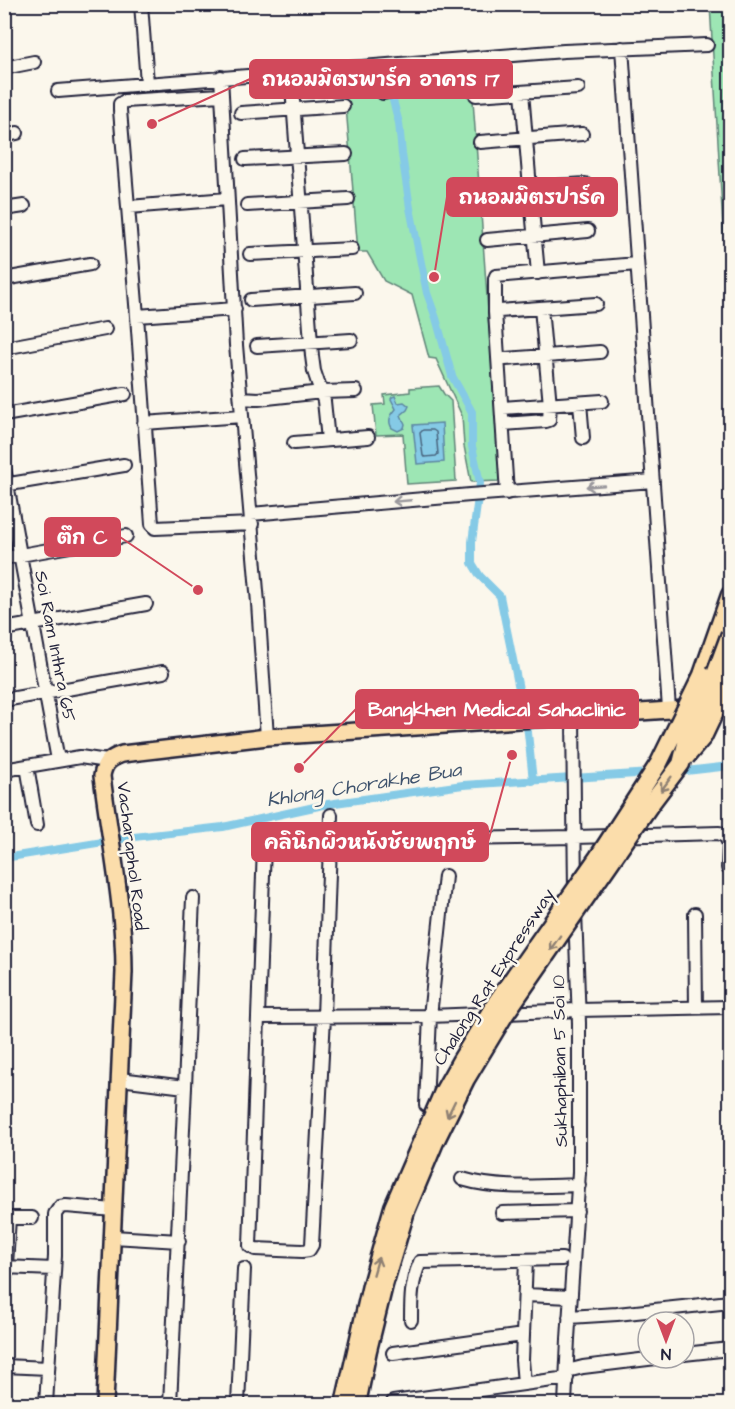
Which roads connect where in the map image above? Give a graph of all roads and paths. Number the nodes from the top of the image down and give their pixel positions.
1 (141, 4) edge
2 (707, 45) dead end
3 (622, 48) junction
4 (34, 63) dead end
5 (4, 68) edge
6 (220, 77) junction
7 (147, 83) junction
8 (292, 87) dead end
9 (578, 88) dead end
10 (397, 90) dead end
11 (58, 91) dead end
12 (522, 92) junction
13 (383, 93) dead end
14 (221, 95) junction
15 (476, 95) dead end
16 (343, 106) dead end
17 (293, 110) junction
18 (241, 113) dead end
19 (17, 134) dead end
20 (582, 134) dead end
21 (4, 136) edge
22 (526, 139) junction
23 (480, 142) dead end
24 (346, 154) dead end
25 (297, 156) junction
26 (245, 159) dead end
27 (585, 184) dead end
28 (530, 188) junction
29 (484, 191) dead end
30 (227, 199) junction
31 (348, 199) dead end
32 (300, 202) junction
33 (247, 205) dead end
34 (24, 206) dead end
35 (129, 207) junction
36 (4, 209) edge
37 (588, 231) dead end
38 (535, 235) junction
39 (487, 240) dead end
40 (352, 249) dead end
41 (304, 251) junction
42 (250, 254) dead end
43 (90, 264) dead end
44 (637, 264) junction
45 (538, 273) junction
46 (4, 279) edge
47 (355, 293) dead end
48 (307, 296) junction
49 (251, 300) dead end
50 (596, 304) dead end
51 (541, 308) junction
52 (235, 309) junction
53 (500, 311) dead end
54 (137, 316) junction
55 (105, 329) dead end
56 (351, 340) dead end
57 (311, 342) junction
58 (257, 346) dead end
59 (4, 348) edge
60 (600, 352) dead end
61 (545, 356) junction
62 (504, 359) dead end
63 (356, 391) dead end
64 (322, 392) junction
65 (125, 394) dead end
66 (241, 398) junction
67 (602, 401) dead end
68 (580, 403) junction
69 (550, 405) junction
70 (502, 408) junction
71 (4, 415) edge
72 (242, 416) junction
73 (144, 423) junction
74 (503, 424) junction
75 (368, 437) dead end
76 (583, 438) dead end
77 (328, 440) junction
78 (294, 443) dead end
79 (124, 465) dead end
80 (4, 468) edge
81 (653, 481) junction
82 (6, 485) edge
83 (507, 493) junction
84 (251, 519) junction
85 (126, 536) dead end
86 (20, 555) junction
87 (4, 558) edge
88 (730, 595) edge
89 (146, 604) dead end
90 (33, 624) junction
91 (4, 629) edge
92 (730, 634) edge
93 (163, 672) dead end
94 (730, 680) edge
95 (46, 692) junction
96 (4, 700) edge
97 (730, 706) edge
98 (669, 709) junction
99 (573, 717) junction
100 (267, 737) junction
101 (58, 760) junction
102 (107, 761) junction
103 (681, 764) junction
104 (27, 766) junction
105 (4, 770) edge
106 (331, 815) dead end
107 (38, 825) dead end
108 (575, 837) junction
109 (394, 840) dead end
110 (264, 846) dead end
111 (728, 867) dead end
112 (445, 876) dead end
113 (193, 898) dead end
114 (695, 914) dead end
115 (730, 1007) edge
116 (696, 1008) junction
117 (578, 1010) junction
118 (430, 1016) junction
119 (259, 1017) junction
120 (324, 1017) junction
121 (120, 1079) junction
122 (185, 1087) junction
123 (426, 1105) dead end
124 (462, 1179) dead end
125 (579, 1185) junction
126 (114, 1210) junction
127 (577, 1211) junction
128 (502, 1213) dead end
129 (7, 1218) edge
130 (32, 1218) dead end
131 (113, 1237) junction
132 (179, 1241) junction
133 (562, 1259) dead end
134 (526, 1260) junction
135 (5, 1267) edge
136 (54, 1269) junction
137 (244, 1269) dead end
138 (525, 1295) junction
139 (4, 1296) edge
140 (571, 1297) junction
141 (730, 1302) edge
142 (569, 1317) junction
143 (411, 1320) dead end
144 (523, 1335) junction
145 (730, 1348) edge
146 (696, 1352) edge
147 (393, 1353) dead end
148 (636, 1360) edge
149 (4, 1366) edge
150 (48, 1368) junction
151 (567, 1374) junction
152 (524, 1383) junction
153 (393, 1402) dead end
154 (46, 1404) edge
155 (105, 1404) edge
156 (170, 1404) edge
157 (238, 1404) edge
158 (344, 1404) edge
159 (357, 1404) edge
160 (565, 1404) edge

1 - 7 street
2 - 3 street
3 - 6 street
3 - 44 street
4 - 5 street
6 - 7 street
6 - 14 street
7 - 11 street
8 - 17 street
9 - 12 street
10 - 13 street
12 - 15 street
12 - 22 street
14 - 30 street
14 - 35 street
16 - 17 street
17 - 18 street
17 - 25 street
19 - 21 street
20 - 22 street
22 - 23 street
22 - 28 street
24 - 25 street
25 - 26 street
25 - 32 street
27 - 28 street
28 - 29 street
28 - 38 street
30 - 35 street
30 - 52 street
31 - 32 street
32 - 33 street
32 - 41 street
34 - 36 street
35 - 54 street
37 - 38 street
38 - 39 street
38 - 45 street
40 - 41 street
41 - 42 street
41 - 48 street
43 - 46 street
44 - 45 street
44 - 81 street
45 - 70 street
47 - 48 street
48 - 49 street
48 - 57 street
50 - 51 street
51 - 53 street
51 - 61 street
52 - 54 street
52 - 66 street
54 - 73 street
55 - 59 street
56 - 57 street
57 - 58 street
57 - 64 street
60 - 61 street
61 - 62 street
61 - 69 street
63 - 64 street
64 - 66 street
64 - 77 street
65 - 71 street
66 - 72 street
67 - 68 street
68 - 69 street
68 - 76 street
69 - 70 street
69 - 74 street
70 - 74 street
72 - 73 street
72 - 84 street
73 - 84 street
74 - 83 street
75 - 77 street
77 - 78 street
79 - 82 street
80 - 82 street, Soi Ram Inthra 65
81 -> 83 street
81 - 98 street
82 - 86 street, Soi Ram Inthra 65
83 -> 84 street
84 - 100 street
85 - 86 street
86 - 87 street
86 - 90 street, Soi Ram Inthra 65
158 -> 88 highway, Chalong Rat Expressway, bridge
89 - 90 street
90 - 91 street
90 - 95 street, Soi Ram Inthra 65
92 - 103 highway, Chalong Rat Expressway, bridge
93 - 95 street
94 - 103 highway, bridge
95 - 96 street
95 - 101 street, Soi Ram Inthra 65
97 - 98 main road, Vacharaphol Road
98 - 99 main road, Vacharaphol Road
99 - 100 main road, Vacharaphol Road
99 - 108 street, Sukhaphiban 5 Soi 10
100 - 102 main road, Vacharaphol Road
101 - 102 street
101 - 104 street
102 - 121 main road, Vacharaphol Road
103 -> 159 highway, Chalong Rat Expressway, bridge
104 - 105 street
104 - 107 street
106 - 120 street
108 - 109 street
108 - 111 street
108 - 117 street, Sukhaphiban 5 Soi 10
110 - 119 street
112 - 118 street
113 - 122 street
114 - 116 street
115 - 116 street
116 - 117 street
117 - 118 street
117 - 125 street, Sukhaphiban 5 Soi 10
118 - 120 street
118 - 123 street
119 - 120 street
119 - 120 street
121 - 122 street
121 - 126 main road, Vacharaphol Road
122 - 132 street
124 - 125 street
125 - 127 street, Sukhaphiban 5 Soi 10
126 - 131 main road, Vacharaphol Road
126 - 136 street
127 - 128 street
127 - 140 street, Sukhaphiban 5 Soi 10
129 - 130 street
129 - 135 street
131 - 132 street
131 - 155 main road, Vacharaphol Road
132 - 156 street
133 - 134 street
134 - 138 street
134 - 143 street
135 - 136 street
135 - 139 street
136 - 150 street
137 - 157 street
138 - 140 street
138 - 144 street
140 - 142 street, Sukhaphiban 5 Soi 10
141 - 142 street
142 - 151 street, Sukhaphiban 5 Soi 10
144 - 147 street
144 - 152 street
145 - 146 street
148 - 151 street
149 - 150 street
150 - 154 street
151 - 152 street
151 - 160 street, Sukhaphiban 5 Soi 10
152 - 153 street

